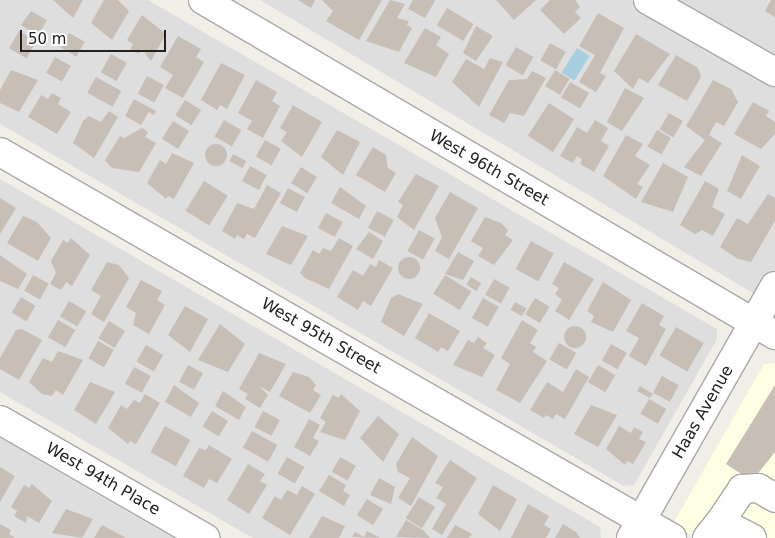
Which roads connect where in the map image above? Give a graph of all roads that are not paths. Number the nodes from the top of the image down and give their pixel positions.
1 (648, 0) edge
2 (208, 1) edge
3 (775, 72) edge
4 (0, 152) edge
5 (775, 286) edge
6 (764, 329) edge
7 (0, 420) edge
8 (775, 498) edge
9 (636, 529) edge
10 (713, 530) edge
11 (205, 538) edge
12 (672, 538) edge
13 (752, 538) edge

1 - 3 street
2 - 6 street, West 96th Street
4 - 9 street, West 95th Street
5 - 6 street, Haas Avenue
6 - 9 street, Haas Avenue
7 - 11 street, West 94th Place
8 - 10 street
9 - 12 street, West 95th Street
10 - 13 street

